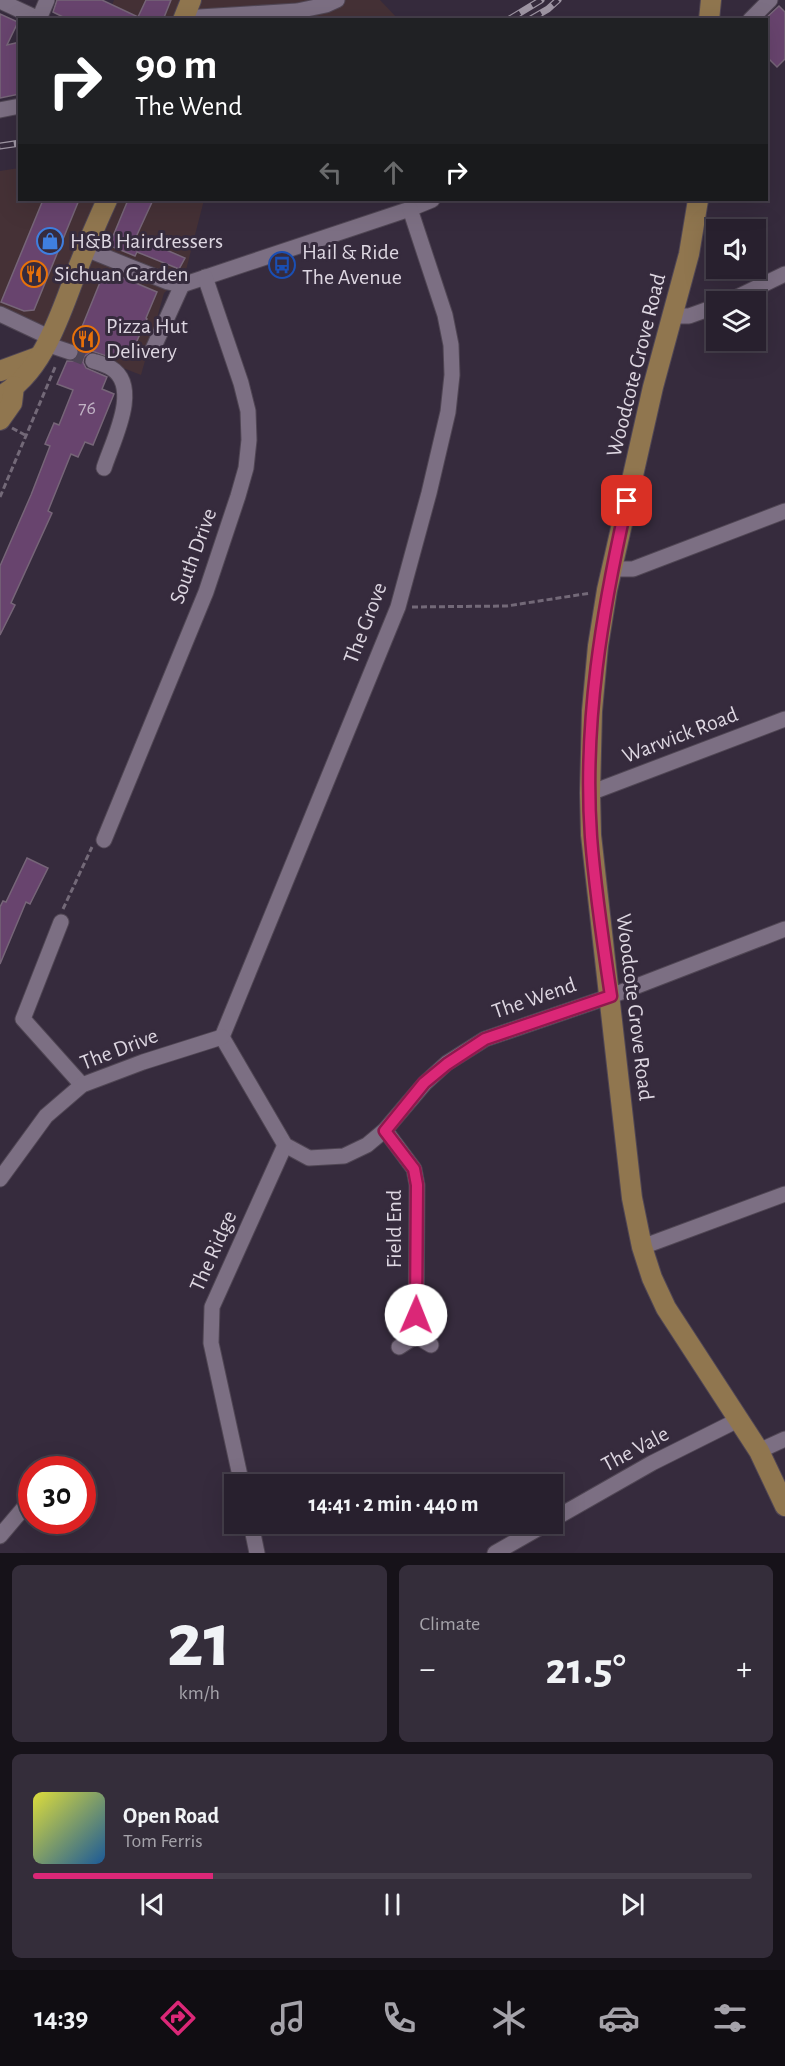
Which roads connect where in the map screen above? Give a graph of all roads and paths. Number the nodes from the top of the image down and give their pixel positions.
1 (47, 0) edge
2 (337, 0) edge
3 (711, 0) edge
4 (770, 0) edge
5 (0, 1) edge
6 (186, 13) edge
7 (38, 18) edge
8 (40, 18) edge
9 (709, 18) edge
10 (752, 18) edge
11 (18, 106) edge
12 (0, 110) edge
13 (107, 201) edge
14 (430, 201) edge
15 (698, 201) edge
16 (410, 209) junction
17 (86, 249) junction
18 (785, 274) edge
19 (205, 277) junction
20 (182, 285) junction
21 (750, 291) edge
22 (706, 310) edge
23 (0, 314) edge
24 (673, 316) junction
25 (48, 346) junction
26 (152, 351) dead end
27 (70, 352) tunnel mouth
28 (93, 361) tunnel mouth
29 (0, 371) edge
30 (7, 391) edge
31 (0, 420) edge
32 (104, 468) dead end
33 (0, 496) edge
34 (785, 511) edge
35 (612, 569) junction
36 (607, 590) junction
37 (398, 607) junction
38 (785, 719) edge
39 (590, 793) junction
40 (104, 840) joint
41 (61, 922) joint
42 (785, 929) edge
43 (611, 996) junction
44 (222, 1037) junction
45 (82, 1085) junction
46 (385, 1131) junction
47 (285, 1145) junction
48 (0, 1179) edge
49 (785, 1194) edge
50 (642, 1247) junction
51 (416, 1336) junction
52 (431, 1345) dead end
53 (399, 1347) dead end
54 (740, 1419) junction
55 (785, 1439) edge
56 (759, 1451) junction
57 (240, 1474) edge
58 (785, 1506) edge
59 (563, 1514) edge
60 (18, 1515) edge
61 (253, 1534) edge
62 (528, 1534) edge
63 (0, 1536) edge
64 (257, 1553) edge
65 (495, 1553) edge

1 - 8 street
2 - 6 street
3 - 9 main road
4 - 10 street
5 - 7 street
11 - 12 street
13 - 17 main road
14 - 16 street
15 - 24 main road, Woodcote Grove Road
16 - 19 street
16 - 37 street, The Grove
17 - 20 street
17 - 25 main road
18 - 21 street
19 - 20 street
19 - 40 street, South Drive
20 - 26 street
22 - 24 street
23 - 25 street
24 - 35 main road, Woodcote Grove Road
25 - 27 street
25 - 29 main road
25 - 30 main road
25 - 33 path
28 - 32 street
30 - 31 main road
34 - 35 street
35 - 36 main road, Woodcote Grove Road
36 - 37 path
36 - 39 main road, Woodcote Grove Road
37 - 44 street, The Grove
38 - 39 street, Warwick Road
39 - 43 main road, Woodcote Grove Road
40 - 41 path
41 - 45 street
42 - 43 street, The Wend
43 - 46 street, The Wend
43 - 50 main road, Woodcote Grove Road
44 - 45 street, The Drive
44 - 47 street
45 - 48 street, The Drive
46 - 47 street, The Wend
46 - 51 street, Field End
47 - 57 street, The Ridge
49 - 50 street
50 - 54 main road, Woodcote Grove Road
51 - 52 street
51 - 53 street
54 - 56 main road, Woodcote Grove Road
54 - 59 street, The Vale
55 - 56 street
56 - 58 main road, Woodcote Grove Road
60 - 63 street
61 - 64 street
62 - 65 street

